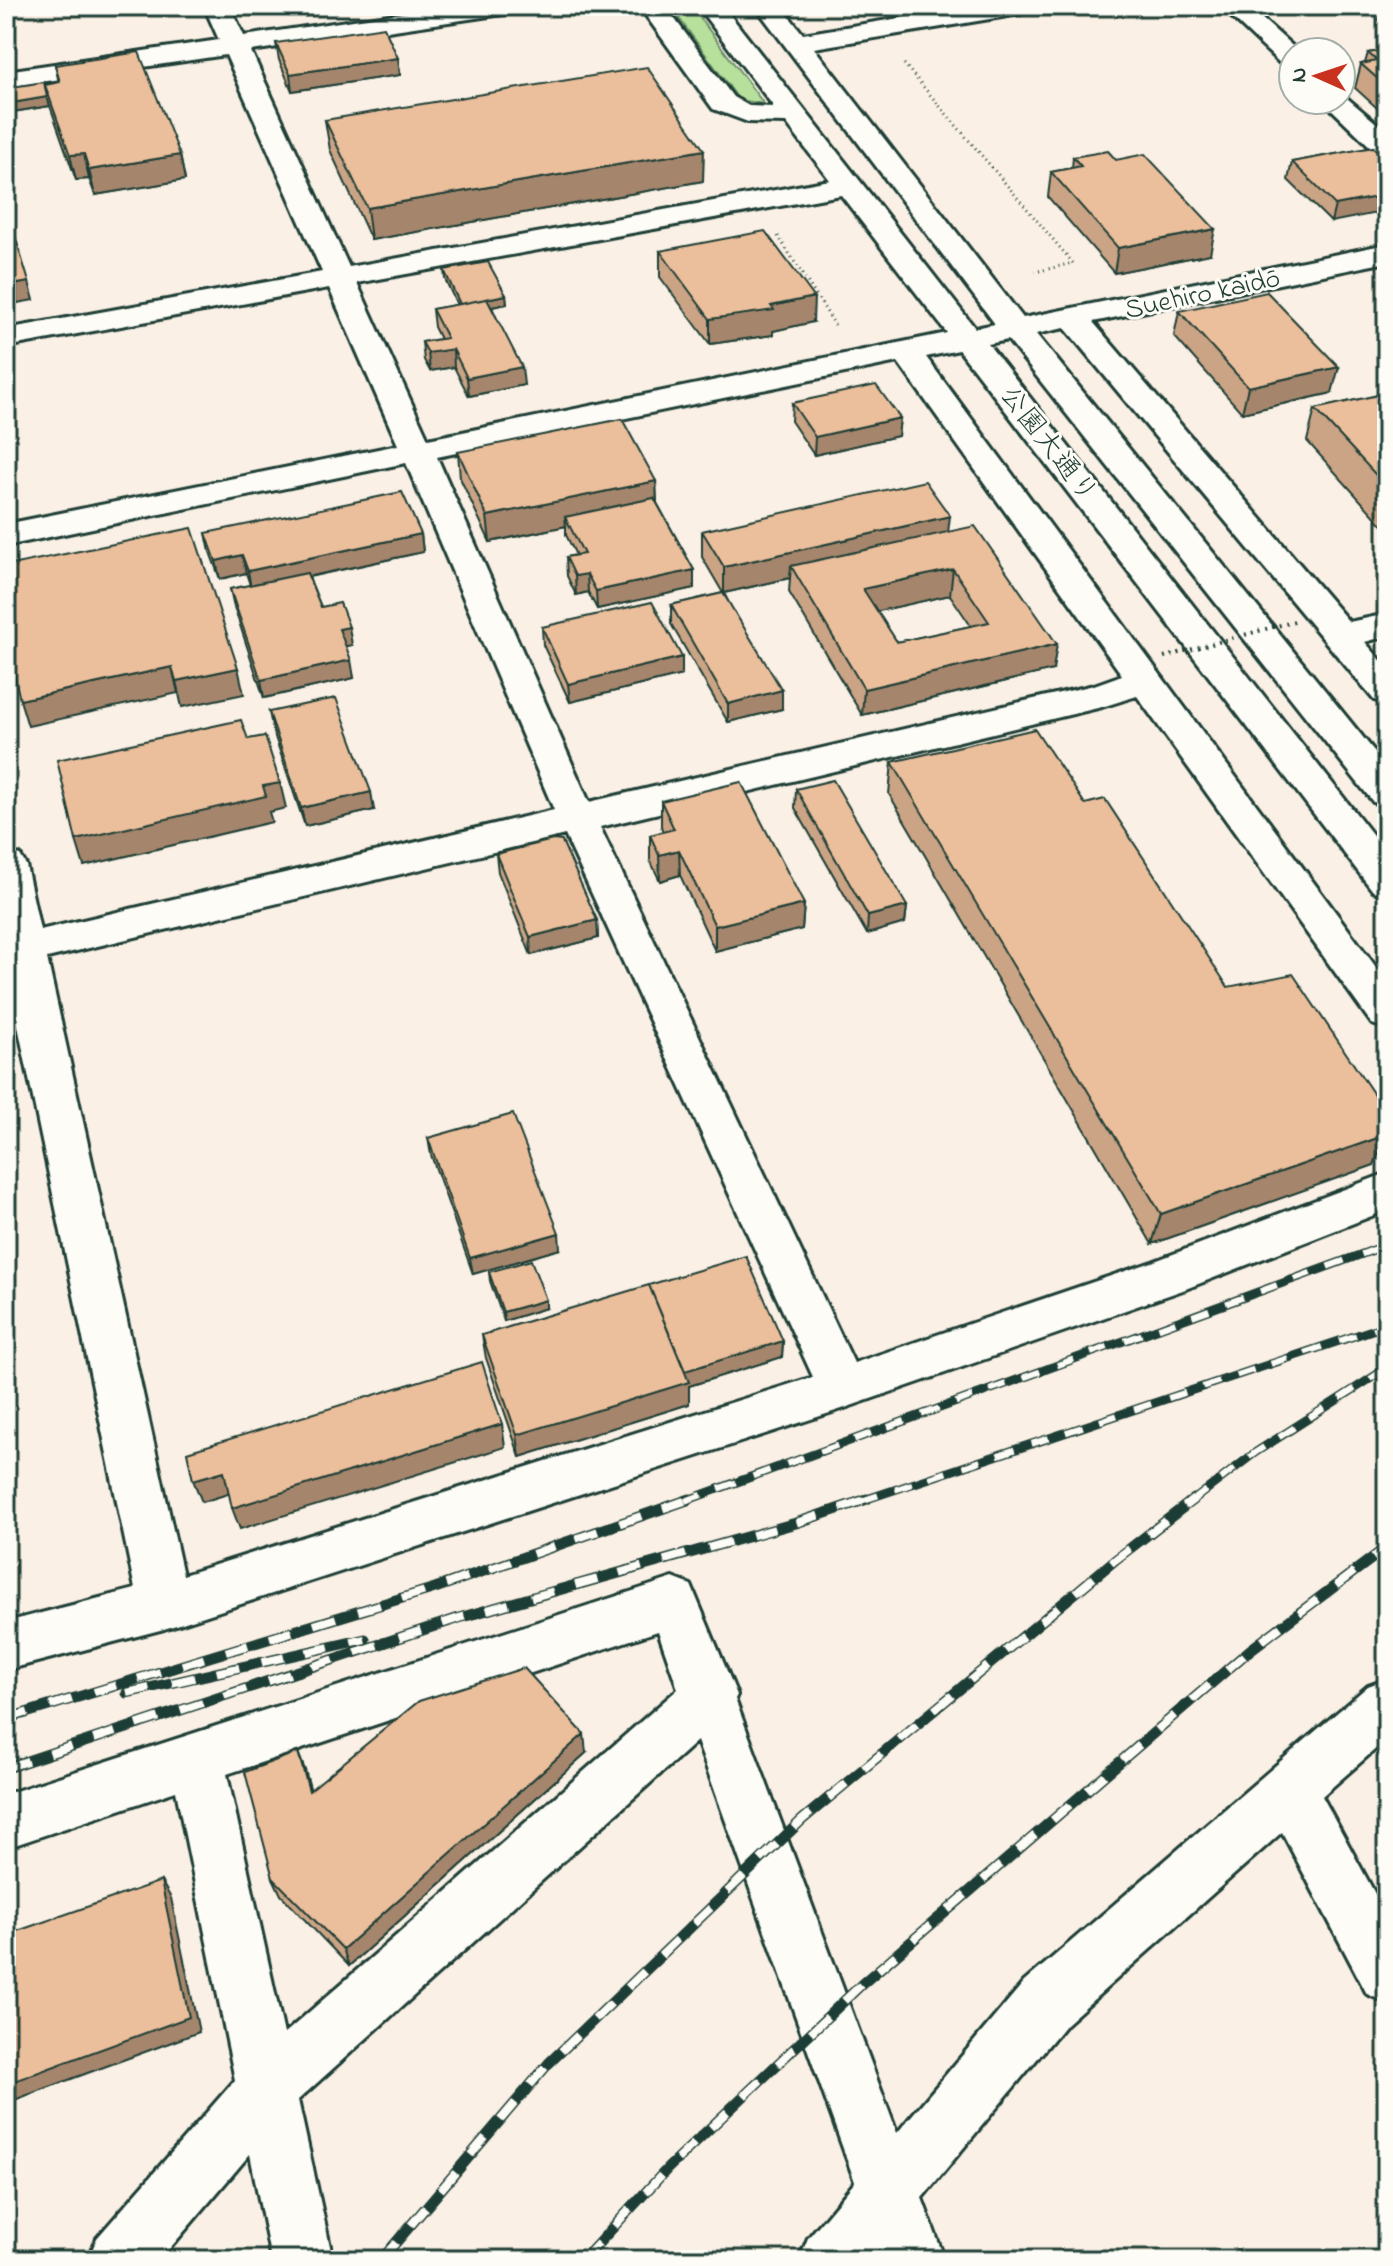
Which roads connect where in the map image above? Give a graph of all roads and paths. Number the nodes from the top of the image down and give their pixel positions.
1 (217, 6) edge
2 (503, 6) edge
3 (652, 6) edge
4 (710, 6) edge
5 (768, 6) edge
6 (1020, 6) edge
7 (1233, 6) edge
8 (798, 43) junction
9 (236, 46) junction
10 (1277, 46) edge
11 (897, 56) dead end
12 (6, 79) edge
13 (795, 114) junction
14 (1353, 116) edge
15 (1387, 147) edge
16 (850, 185) junction
17 (776, 233) dead end
18 (1387, 253) edge
19 (1035, 272) dead end
20 (337, 278) junction
21 (1074, 319) junction
22 (1017, 331) junction
23 (842, 336) dead end
24 (6, 338) edge
25 (970, 339) junction
26 (907, 352) junction
27 (418, 452) junction
28 (6, 535) edge
29 (1295, 621) dead end
30 (1387, 625) edge
31 (1340, 636) junction
32 (1154, 669) junction
33 (1387, 691) edge
34 (1387, 793) edge
35 (576, 817) junction
36 (6, 865) edge
37 (1387, 881) edge
38 (15, 951) edge
39 (1387, 1013) edge
40 (1387, 1191) edge
41 (842, 1388) junction
42 (164, 1605) junction
43 (6, 1646) edge
44 (710, 1695) junction
45 (1387, 1704) edge
46 (197, 1759) junction
47 (1289, 1790) junction
48 (6, 1821) edge
49 (1387, 1974) edge
50 (264, 2091) junction
51 (887, 2188) junction
52 (119, 2260) edge
53 (302, 2260) edge
54 (830, 2260) edge
55 (914, 2260) edge

1 - 9 street
2 - 9 street
3 - 13 street
4 - 13 street, 公園大通り
5 - 8 street, 公園大通り
6 - 8 street
7 - 10 street
8 - 22 street, 公園大通り
9 - 12 street
9 - 20 street
11 - 19 path
13 - 16 street, 公園大通り
14 - 15 street
16 - 20 street
16 - 25 street, 公園大通り
17 - 23 path
18 - 21 street, Suehiro kaidō
20 - 24 street
20 - 27 street
21 - 22 street, Suehiro kaidō
21 - 31 street
22 - 25 street, Suehiro kaidō
22 - 34 street, 公園大通り
25 - 26 street, Suehiro kaidō
25 - 37 street, 公園大通り
26 - 27 street, Suehiro kaidō
26 - 32 street
27 - 28 street, Suehiro kaidō
27 - 35 street
29 - 32 path, bridge
30 - 31 street
31 - 33 street
32 - 35 street
32 - 39 street
35 - 38 street
35 - 41 street
36 - 38 street
38 - 42 street
40 - 41 street
41 - 42 street
42 - 43 street
44 - 46 street
44 - 50 street
44 - 51 street
45 - 47 street
46 - 48 street
46 - 50 street
47 - 49 street
47 - 51 street
50 - 52 street
50 - 53 street
51 - 54 street
51 - 55 street

